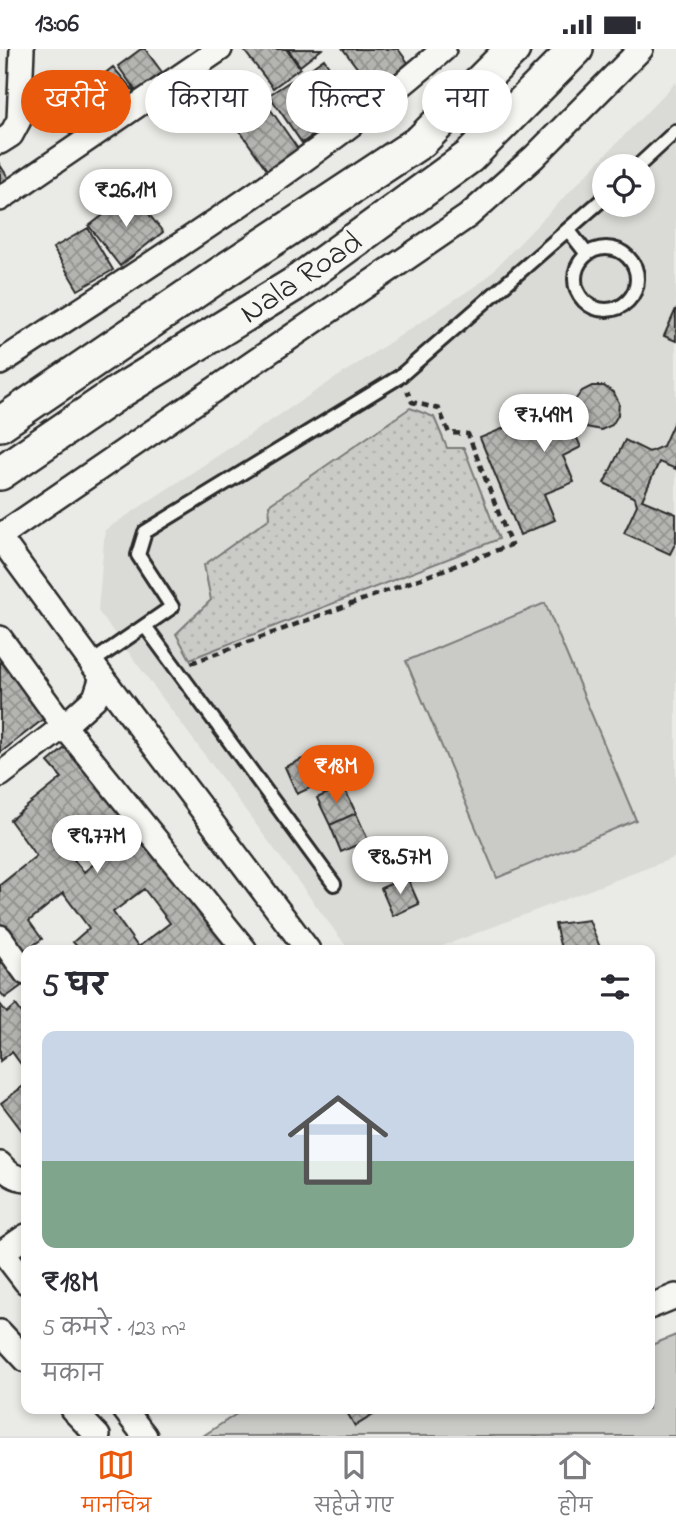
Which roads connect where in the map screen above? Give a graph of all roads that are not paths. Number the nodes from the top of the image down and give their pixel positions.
1 (22, 49) edge
2 (220, 49) edge
3 (513, 49) edge
4 (576, 49) edge
5 (640, 49) edge
6 (431, 53) edge
7 (676, 131) edge
8 (0, 142) edge
9 (651, 154) edge
10 (0, 199) edge
11 (592, 209) edge
12 (569, 231) junction
13 (587, 254) junction
14 (0, 363) edge
15 (0, 424) edge
16 (0, 473) edge
17 (0, 537) edge
18 (145, 626) junction
19 (0, 638) edge
20 (97, 670) junction
21 (64, 726) junction
22 (0, 775) edge
23 (334, 884) dead end
24 (0, 937) edge
25 (241, 945) edge
26 (303, 945) edge
27 (21, 966) edge
28 (0, 1164) edge
29 (21, 1178) edge
30 (21, 1240) edge
31 (2, 1254) edge
32 (21, 1276) edge
33 (676, 1296) edge
34 (655, 1305) edge
35 (0, 1332) edge
36 (21, 1355) edge
37 (77, 1414) edge
38 (128, 1414) edge
39 (98, 1436) edge
40 (145, 1436) edge

1 - 8 street
2 - 10 street
3 - 15 main road, Nala Road
4 - 16 main road, Nala Road
5 - 17 street
6 - 14 street
7 - 9 lane
11 - 12 lane
12 - 13 lane
12 - 18 lane
13 - 13 lane
17 - 20 street
18 - 20 lane
18 - 23 lane
19 - 21 street
20 - 21 street
20 - 26 street
21 - 22 street
21 - 25 street
24 - 27 street
28 - 29 street
30 - 31 street
31 - 32 street
33 - 34 street
35 - 36 street
37 - 39 street
38 - 40 street

